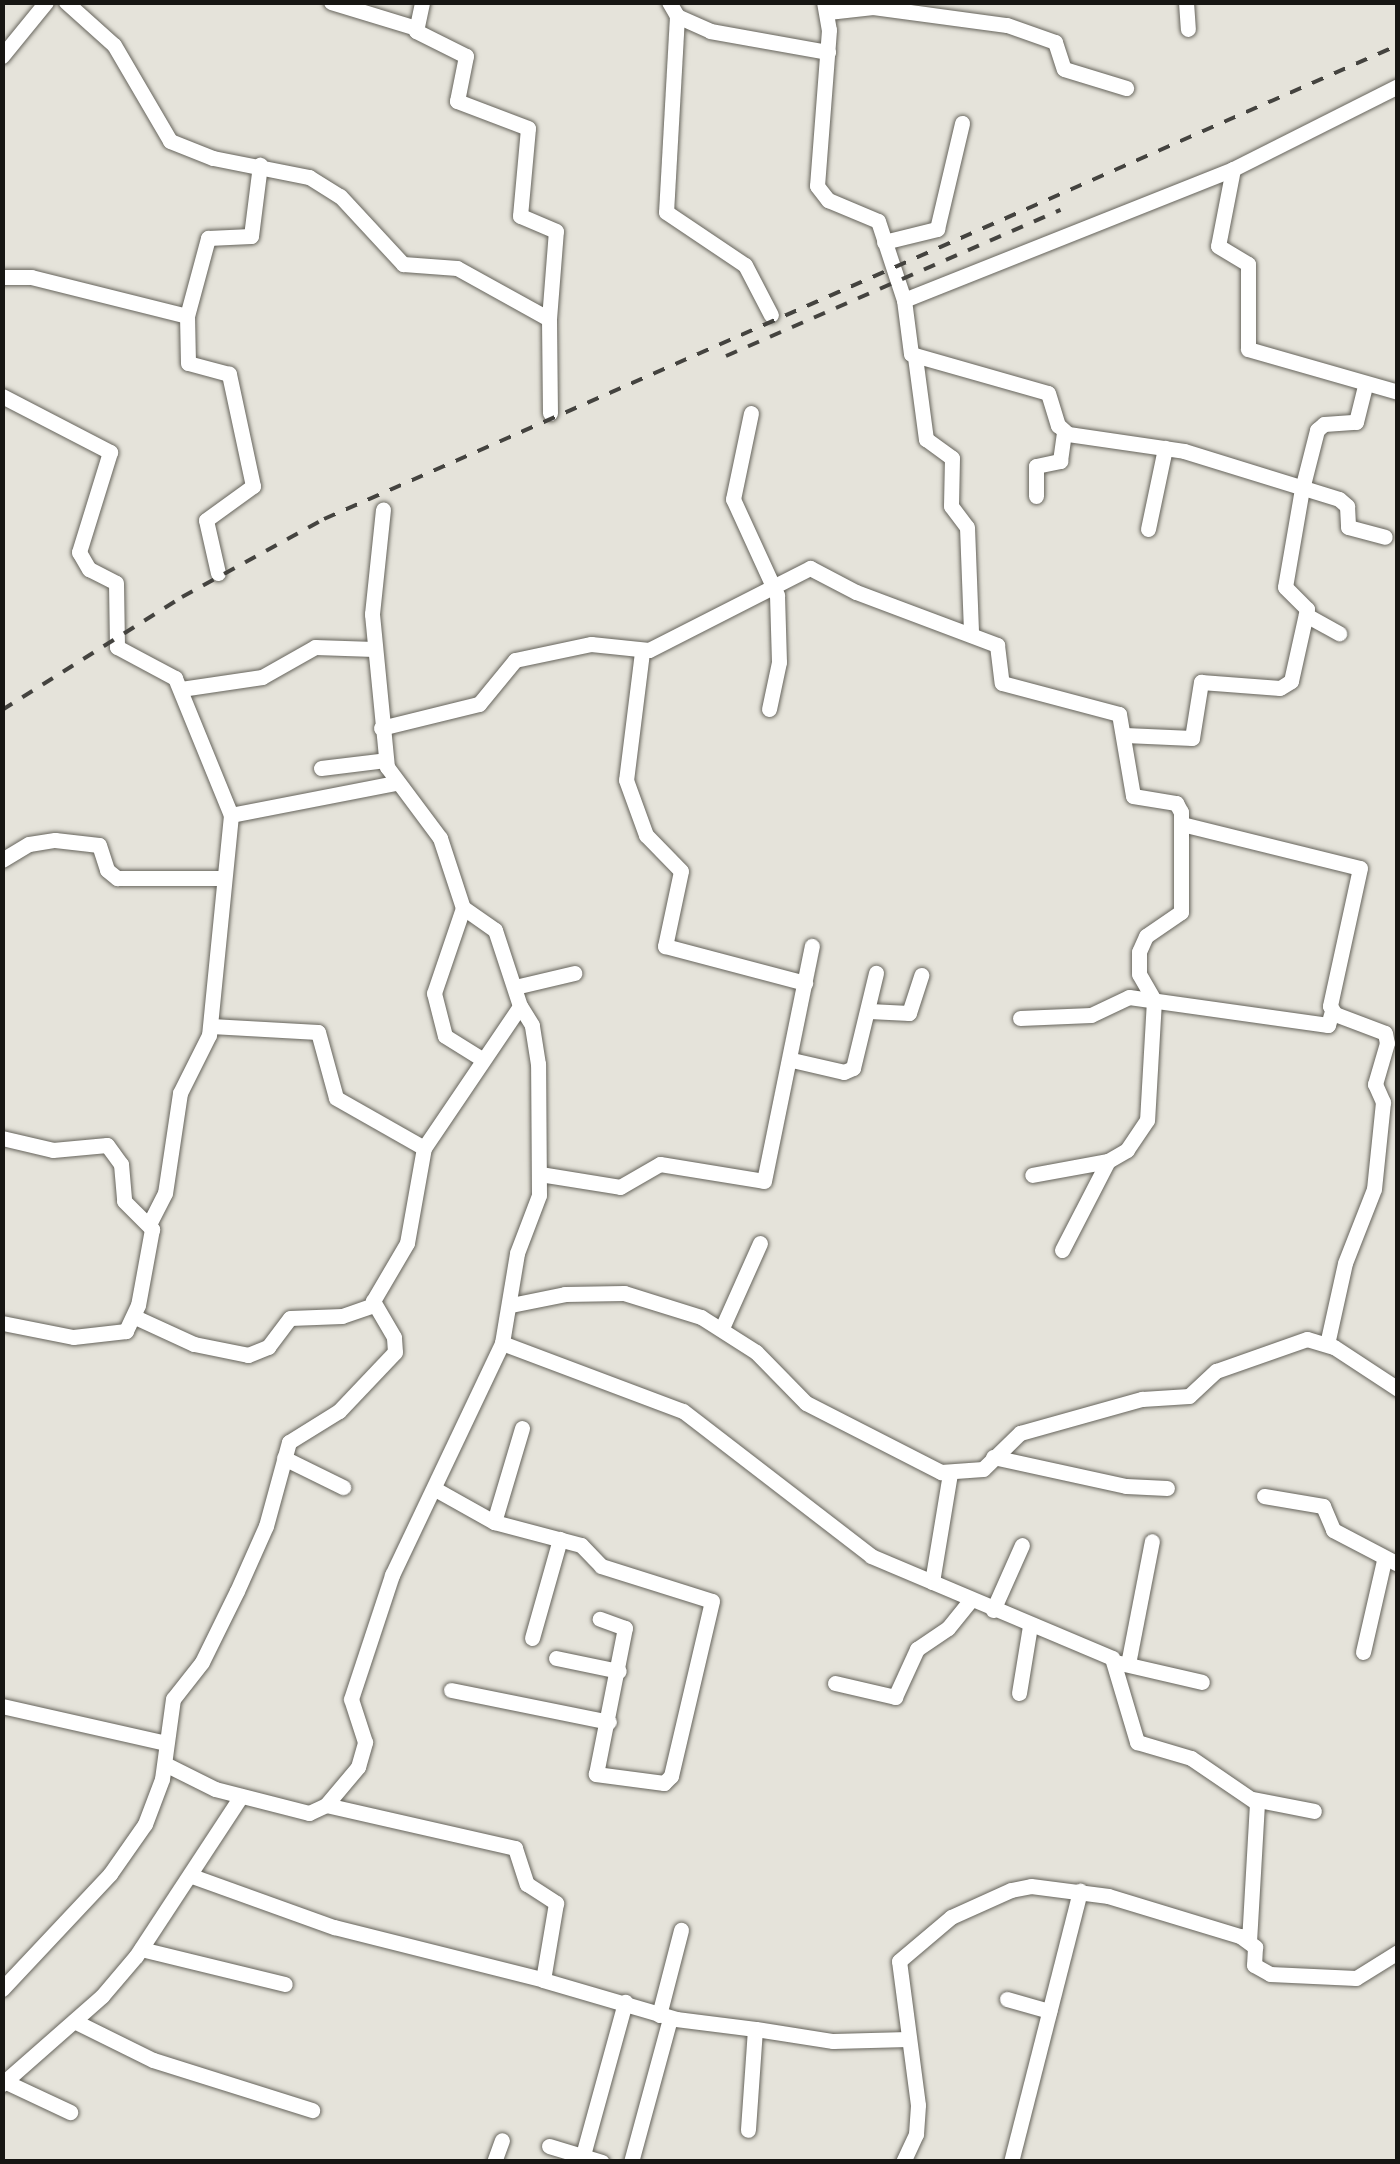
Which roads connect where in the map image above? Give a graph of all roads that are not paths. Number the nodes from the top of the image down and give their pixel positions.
1 (46, 2) edge
2 (66, 2) edge
3 (331, 2) edge
4 (422, 2) edge
5 (1186, 2) edge
6 (836, 8) edge
7 (673, 9) edge
8 (980, 11) edge
9 (413, 27) junction
10 (1188, 29) dead end
11 (828, 52) junction
12 (2, 56) edge
13 (1398, 86) edge
14 (1126, 88) dead end
15 (962, 123) dead end
16 (260, 165) junction
17 (1234, 169) junction
18 (884, 242) junction
19 (2, 277) edge
20 (904, 300) junction
21 (771, 315) dead end
22 (187, 316) junction
23 (548, 319) junction
24 (915, 357) junction
25 (1365, 385) junction
26 (1398, 392) edge
27 (2, 396) edge
28 (550, 413) dead end
29 (751, 413) dead end
30 (1064, 432) junction
31 (1165, 448) junction
32 (1302, 489) junction
33 (1036, 496) dead end
34 (383, 510) dead end
35 (1148, 529) dead end
36 (1385, 537) dead end
37 (218, 573) dead end
38 (774, 585) junction
39 (1306, 615) junction
40 (971, 632) junction
41 (1339, 633) dead end
42 (374, 649) junction
43 (642, 652) junction
44 (181, 689) junction
45 (769, 709) dead end
46 (380, 728) junction
47 (1125, 735) junction
48 (386, 760) junction
49 (321, 768) dead end
50 (395, 783) junction
51 (231, 815) junction
52 (1182, 824) junction
53 (2, 860) edge
54 (221, 878) junction
55 (464, 908) junction
56 (812, 946) dead end
57 (574, 973) dead end
58 (876, 973) dead end
59 (921, 976) dead end
60 (805, 983) junction
61 (515, 987) junction
62 (1154, 1000) junction
63 (520, 1006) junction
64 (869, 1012) junction
65 (1332, 1012) junction
66 (1020, 1018) dead end
67 (210, 1026) junction
68 (482, 1059) junction
69 (792, 1060) junction
70 (1380, 1064) junction
71 (1398, 1069) edge
72 (1380, 1135) junction
73 (2, 1138) edge
74 (1398, 1140) edge
75 (424, 1148) junction
76 (1108, 1162) junction
77 (540, 1174) junction
78 (1032, 1175) dead end
79 (150, 1222) junction
80 (760, 1243) dead end
81 (1062, 1250) dead end
82 (374, 1305) junction
83 (511, 1305) junction
84 (135, 1318) junction
85 (2, 1323) edge
86 (722, 1328) junction
87 (502, 1343) junction
88 (1327, 1344) junction
89 (1398, 1389) edge
90 (522, 1428) dead end
91 (993, 1457) junction
92 (284, 1458) junction
93 (950, 1473) junction
94 (343, 1486) dead end
95 (1166, 1488) dead end
96 (435, 1489) junction
97 (1264, 1496) dead end
98 (494, 1522) junction
99 (560, 1540) junction
100 (1152, 1540) dead end
101 (1022, 1545) dead end
102 (1390, 1562) edge
103 (932, 1582) junction
104 (971, 1600) junction
105 (993, 1610) junction
106 (600, 1619) dead end
107 (1030, 1626) junction
108 (532, 1638) dead end
109 (1363, 1652) dead end
110 (556, 1658) dead end
111 (1122, 1663) junction
112 (619, 1671) junction
113 (1202, 1682) dead end
114 (835, 1683) dead end
115 (451, 1690) dead end
116 (1019, 1693) dead end
117 (2, 1706) edge
118 (609, 1722) junction
119 (166, 1742) junction
120 (165, 1764) junction
121 (241, 1796) junction
122 (1253, 1798) junction
123 (326, 1805) junction
124 (1314, 1811) dead end
125 (192, 1876) junction
126 (1080, 1891) junction
127 (681, 1930) dead end
128 (1249, 1940) junction
129 (141, 1948) junction
130 (1398, 1952) edge
131 (541, 1979) junction
132 (285, 1984) dead end
133 (2, 1989) edge
134 (1006, 1999) dead end
135 (625, 2002) junction
136 (1049, 2011) junction
137 (664, 2016) junction
138 (74, 2021) junction
139 (756, 2029) junction
140 (908, 2039) junction
141 (4, 2083) edge
142 (312, 2110) dead end
143 (70, 2112) dead end
144 (748, 2130) dead end
145 (502, 2140) dead end
146 (549, 2146) dead end
147 (583, 2155) junction
148 (494, 2162) edge
149 (602, 2162) edge
150 (632, 2162) edge
151 (902, 2162) edge
152 (1012, 2162) edge

1 - 12 street
2 - 16 street
3 - 9 street
4 - 9 street
5 - 10 street
6 - 8 street
6 - 11 street
7 - 11 street
7 - 21 street
8 - 14 street
9 - 23 street
11 - 18 street
13 - 17 street
15 - 18 street
16 - 22 street
16 - 23 street
17 - 20 street
17 - 25 street
18 - 20 street
19 - 22 street
20 - 24 street
22 - 37 street
23 - 28 street
24 - 30 street
24 - 40 street
25 - 26 street
25 - 32 street
27 - 44 street
29 - 38 street
30 - 31 street
30 - 33 street
31 - 32 street
31 - 35 street
32 - 36 street
32 - 39 street
34 - 42 street
38 - 40 street
38 - 43 street
38 - 45 street
39 - 41 street
39 - 47 street
40 - 47 street
42 - 44 street
42 - 46 street
43 - 46 street
43 - 60 street
44 - 51 street
46 - 48 street
47 - 52 street
48 - 49 street
48 - 50 street
50 - 51 street
50 - 55 street
51 - 54 street
52 - 62 street
52 - 65 street
53 - 54 street
54 - 67 street
55 - 61 street
55 - 68 street
56 - 60 street
57 - 61 street
58 - 64 street
59 - 64 street
60 - 69 street
61 - 63 street
62 - 65 street
62 - 66 street
62 - 76 street
63 - 68 street
63 - 77 street
64 - 69 street
65 - 70 street
67 - 75 street
67 - 79 street
68 - 75 street
69 - 77 street
70 - 71 street
70 - 72 street
72 - 74 street
72 - 88 street
73 - 79 street
75 - 82 street
76 - 78 street
76 - 81 street
77 - 83 street
79 - 84 street
80 - 86 street
82 - 84 street
82 - 92 street
83 - 86 street
83 - 87 street
84 - 85 street
86 - 93 street
87 - 96 street
87 - 103 street
88 - 89 street
88 - 91 street
90 - 98 street
91 - 93 street
91 - 95 street
92 - 94 street
92 - 119 street
93 - 103 street
96 - 98 street
96 - 123 street
97 - 102 street
98 - 99 street
99 - 108 street
99 - 118 street
100 - 111 street
101 - 105 street
102 - 109 street
103 - 104 street
104 - 105 street
104 - 114 street
105 - 107 street
106 - 112 street
107 - 111 street
107 - 116 street
110 - 112 street
111 - 113 street
111 - 122 street
112 - 118 street
115 - 118 street
117 - 119 street
119 - 120 street
120 - 121 street
120 - 133 street
121 - 123 street
121 - 125 street
122 - 124 street
122 - 128 street
123 - 131 street
125 - 129 street
125 - 131 street
126 - 128 street
126 - 136 street
126 - 140 street
127 - 137 street
128 - 130 street
129 - 132 street
129 - 138 street
131 - 135 street
134 - 136 street
135 - 137 street
135 - 147 street
136 - 152 street
137 - 139 street
137 - 150 street
138 - 141 street
138 - 142 street
139 - 140 street
139 - 144 street
140 - 151 street
141 - 143 street
145 - 148 street
146 - 147 street
147 - 149 street

